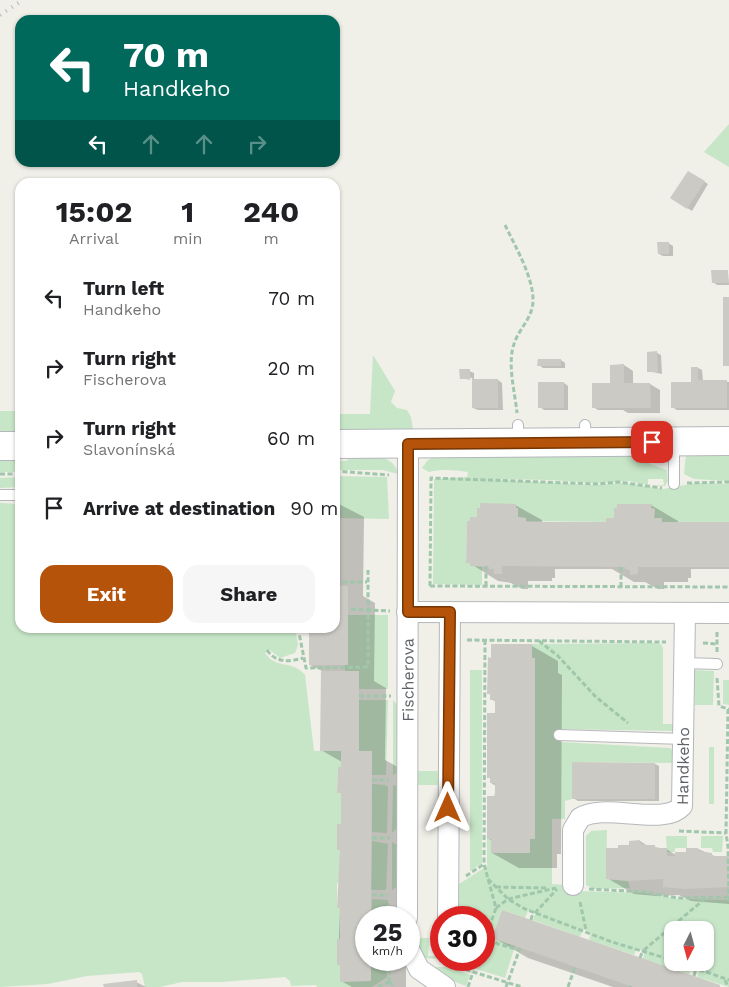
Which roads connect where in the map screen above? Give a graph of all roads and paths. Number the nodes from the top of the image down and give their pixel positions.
1 (505, 225) dead end
2 (518, 434) junction
3 (729, 441) edge
4 (674, 442) junction
5 (340, 444) edge
6 (408, 444) junction
7 (0, 446) edge
8 (15, 446) edge
9 (340, 472) edge
10 (0, 474) edge
11 (15, 474) edge
12 (392, 476) dead end
13 (729, 482) edge
14 (674, 484) junction
15 (0, 495) edge
16 (15, 495) edge
17 (486, 566) dead end
18 (621, 567) dead end
19 (368, 570) dead end
20 (340, 582) edge
21 (367, 582) junction
22 (486, 586) junction
23 (621, 587) junction
24 (729, 587) edge
25 (351, 609) dead end
26 (368, 610) junction
27 (399, 611) junction
28 (450, 612) junction
29 (685, 613) junction
30 (729, 613) edge
31 (299, 633) edge
32 (538, 641) junction
33 (673, 642) dead end
34 (695, 643) dead end
35 (717, 644) dead end
36 (267, 650) dead end
37 (303, 658) junction
38 (684, 663) junction
39 (717, 664) joint
40 (359, 696) dead end
41 (391, 696) dead end
42 (559, 735) dead end
43 (648, 738) junction
44 (684, 739) junction
45 (728, 741) edge
46 (372, 780) dead end
47 (390, 780) dead end
48 (728, 812) edge
49 (372, 838) dead end
50 (390, 838) dead end
51 (484, 864) junction
52 (463, 878) dead end
53 (488, 879) junction
54 (496, 887) junction
55 (551, 888) junction
56 (579, 889) junction
57 (372, 895) dead end
58 (390, 895) dead end
59 (707, 897) junction
60 (729, 897) edge
61 (508, 899) junction
62 (729, 902) edge
63 (407, 906) edge
64 (448, 906) edge
65 (496, 908) joint
66 (534, 912) junction
67 (531, 920) dead end
68 (587, 931) junction
69 (586, 938) dead end
70 (495, 942) edge
71 (644, 950) junction
72 (664, 957) edge
73 (640, 958) dead end
74 (575, 967) dead end
75 (390, 971) edge
76 (420, 971) edge
77 (470, 971) edge
78 (695, 971) edge
79 (702, 971) edge
80 (473, 972) junction
81 (694, 976) dead end
82 (724, 979) junction
83 (729, 980) edge
84 (389, 982) junction
85 (508, 982) junction
86 (378, 987) edge
87 (395, 987) edge
88 (445, 987) edge
89 (468, 987) edge
90 (506, 987) edge
91 (522, 987) edge
92 (568, 987) edge
93 (728, 987) edge

1 - 2 path
2 - 4 main road
2 - 6 main road
3 - 4 main road
4 - 14 lane
5 - 6 main road
6 - 27 street, Fischerova
7 - 8 main road
9 - 12 path
10 - 11 path
13 - 14 path
14 - 22 path
15 - 16 lane
17 - 22 path
18 - 23 path
19 - 21 path
20 - 21 path
21 - 26 path
22 - 23 path
23 - 24 path
25 - 26 path
26 - 27 path
26 - 37 path
27 - 28 street
27 - 63 street, Fischerova
28 - 29 street
28 - 64 street
29 - 30 street
29 - 38 street, Handkeho
31 - 37 path
32 - 33 path
32 - 43 path
32 - 51 path
34 - 35 path
36 - 37 path
38 - 39 lane
38 - 44 street, Handkeho
39 - 45 path
40 - 41 path
42 - 43 lane
43 - 44 lane
44 - 56 street, Handkeho
45 - 48 path
46 - 47 path
48 - 60 path
49 - 50 path
51 - 52 path
51 - 53 path
53 - 54 path
53 - 65 path
54 - 55 path
54 - 61 path
55 - 61 path
55 - 66 path
56 - 59 path
56 - 68 path
57 - 58 path
59 - 60 path
59 - 71 path
60 - 62 path
61 - 65 path
61 - 66 path
66 - 67 path
66 - 68 path
68 - 69 path
68 - 71 path
70 - 85 path
71 - 72 path
71 - 73 path
74 - 92 path
75 - 84 path
76 - 88 street
77 - 80 path
78 - 81 path
79 - 82 path
80 - 85 path
80 - 89 path
82 - 83 path
82 - 93 path
84 - 86 path
84 - 87 path
85 - 90 path
85 - 91 path

